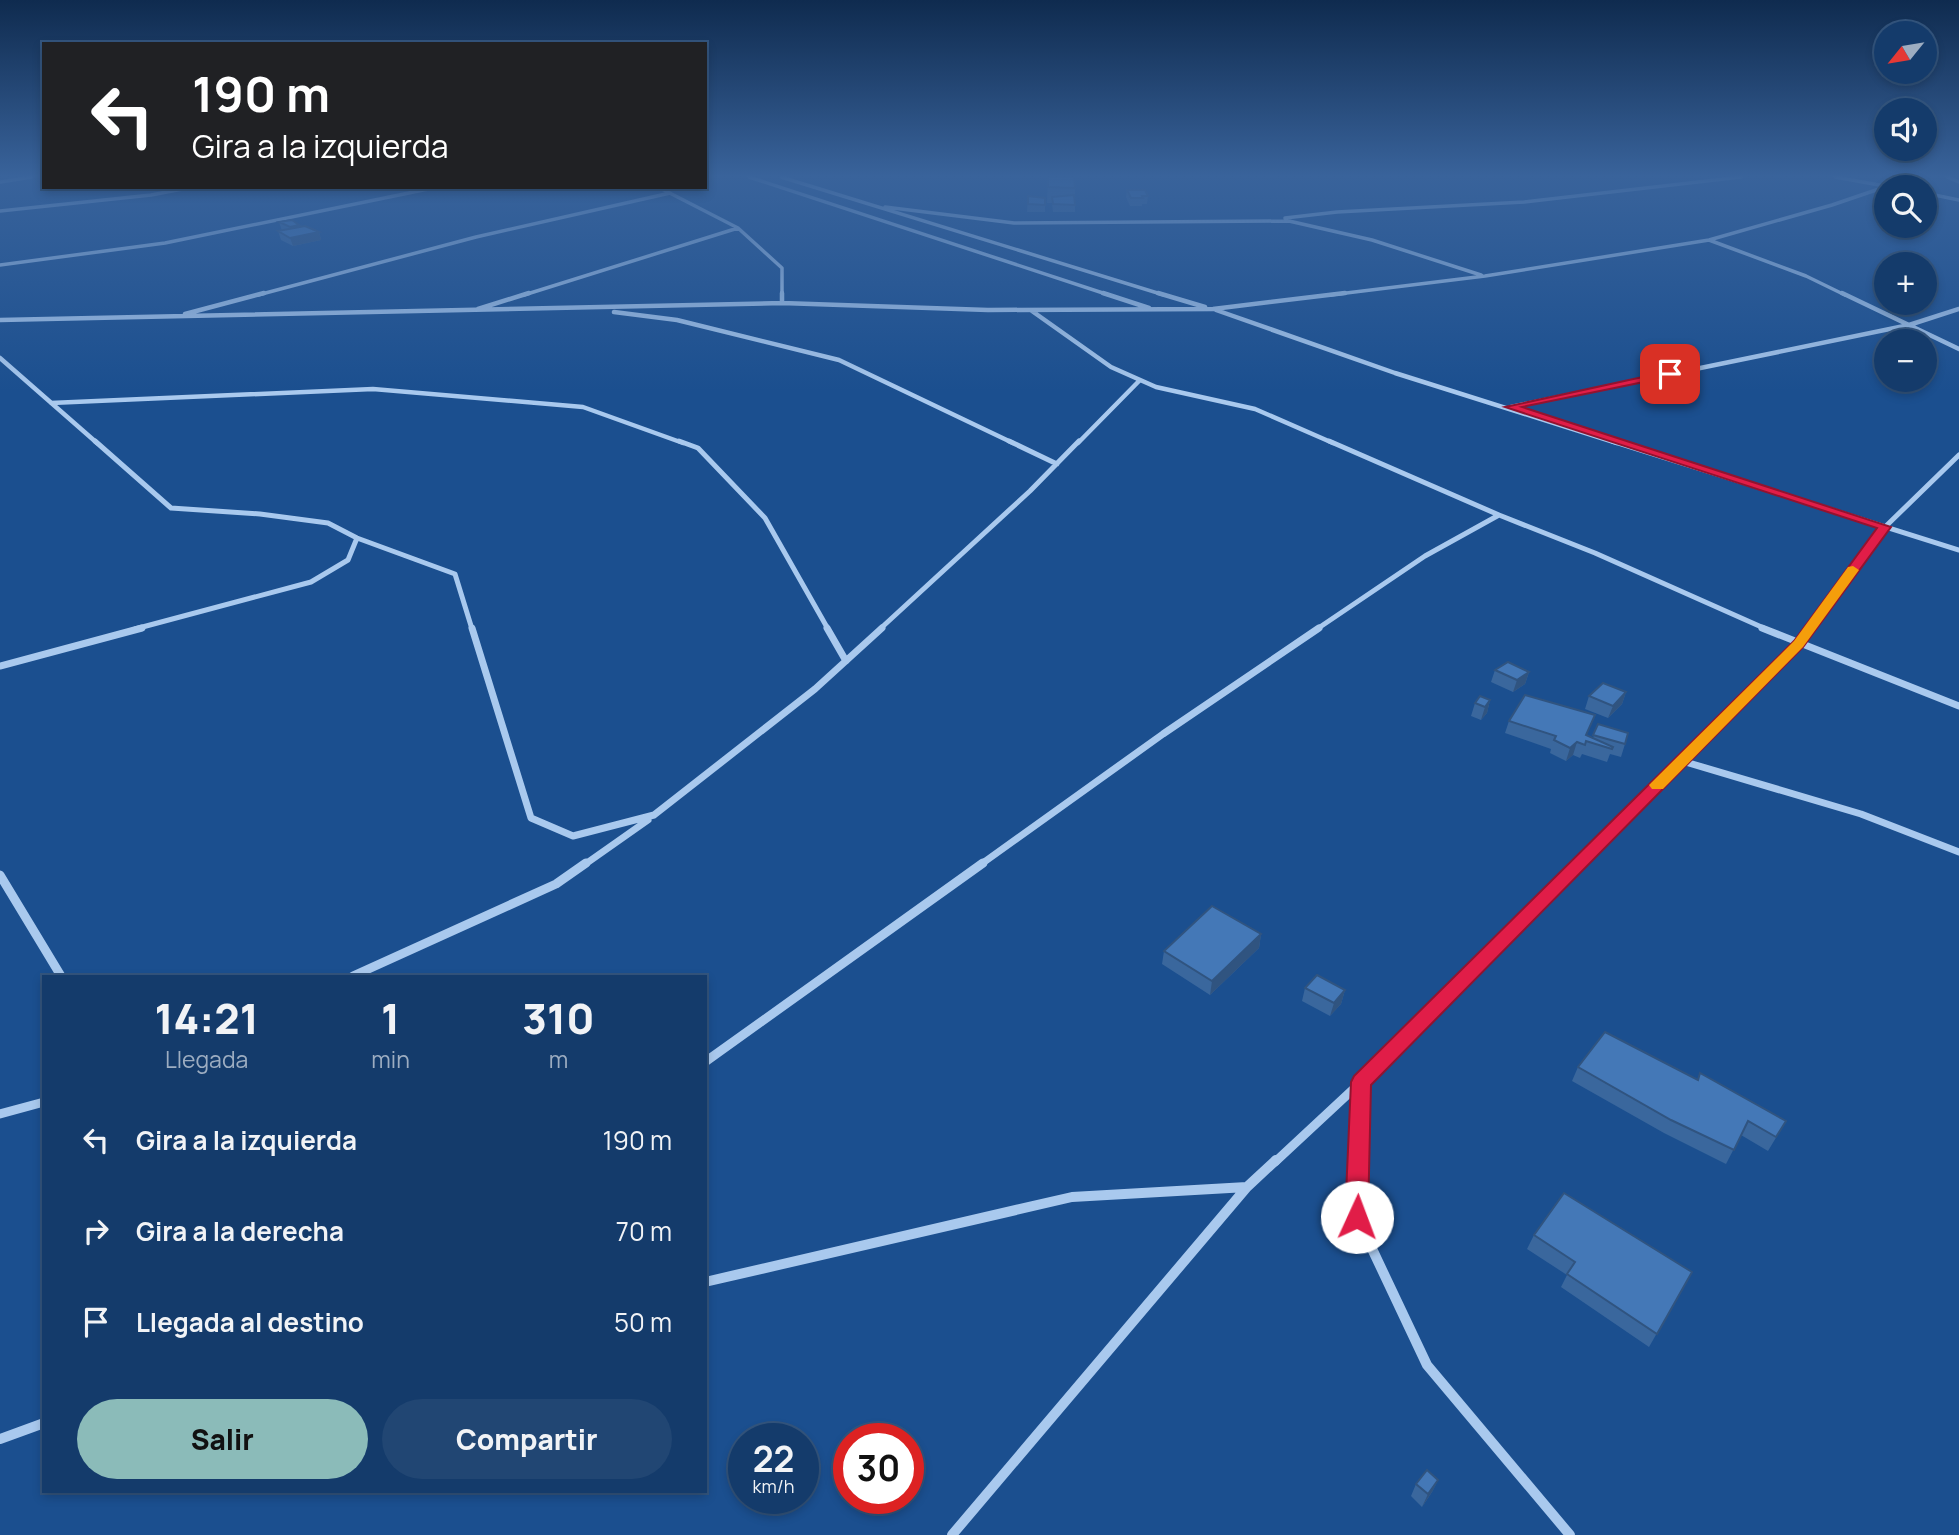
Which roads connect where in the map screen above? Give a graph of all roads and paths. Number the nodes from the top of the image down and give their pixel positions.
1 (135, 249) edge
2 (432, 249) edge
3 (672, 249) edge
4 (761, 249) edge
5 (969, 249) edge
6 (1012, 249) edge
7 (1394, 249) edge
8 (1655, 249) edge
9 (1732, 249) edge
10 (0, 265) edge
11 (1485, 276) junction
12 (782, 303) junction
13 (590, 309) junction
14 (1213, 309) junction
15 (1959, 309) edge
16 (1157, 310) junction
17 (1032, 311) junction
18 (468, 312) junction
19 (174, 317) junction
20 (0, 320) edge
21 (1909, 325) junction
22 (1959, 349) edge
23 (0, 358) edge
24 (1140, 380) junction
25 (50, 403) junction
26 (1510, 407) junction
27 (1959, 455) edge
28 (1057, 464) junction
29 (1499, 514) junction
30 (1885, 527) junction
31 (357, 538) junction
32 (1959, 550) edge
33 (1798, 644) junction
34 (846, 661) junction
35 (0, 666) edge
36 (1959, 706) edge
37 (1682, 761) junction
38 (654, 815) junction
39 (1959, 852) edge
40 (0, 876) edge
41 (60, 975) edge
42 (355, 975) edge
43 (707, 1061) edge
44 (1361, 1082) junction
45 (42, 1103) edge
46 (0, 1114) edge
47 (1247, 1186) junction
48 (707, 1282) edge
49 (42, 1424) edge
50 (0, 1439) edge
51 (952, 1535) edge
52 (1570, 1535) edge

1 - 10 street
2 - 19 street
3 - 18 street
4 - 12 street
5 - 16 street
6 - 14 street
7 - 11 street
8 - 11 street
9 - 21 street
11 - 14 street
12 - 13 street
12 - 17 street
13 - 18 street
13 - 28 street
14 - 16 street
14 - 26 street
15 - 21 street
16 - 17 street
17 - 24 street
18 - 19 street
19 - 20 street
21 - 22 street
21 - 26 street
23 - 25 street
24 - 28 street
24 - 29 street
25 - 31 street
25 - 34 street
26 - 30 street
27 - 30 street
28 - 34 street
29 - 33 street
29 - 43 street
30 - 32 street
30 - 33 street
31 - 35 street
31 - 38 street
33 - 36 street
33 - 37 street
34 - 38 street
37 - 39 street
37 - 44 street
38 - 42 street
40 - 41 street
44 - 47 street
44 - 52 street
45 - 46 street
47 - 48 street
47 - 51 street
49 - 50 street

